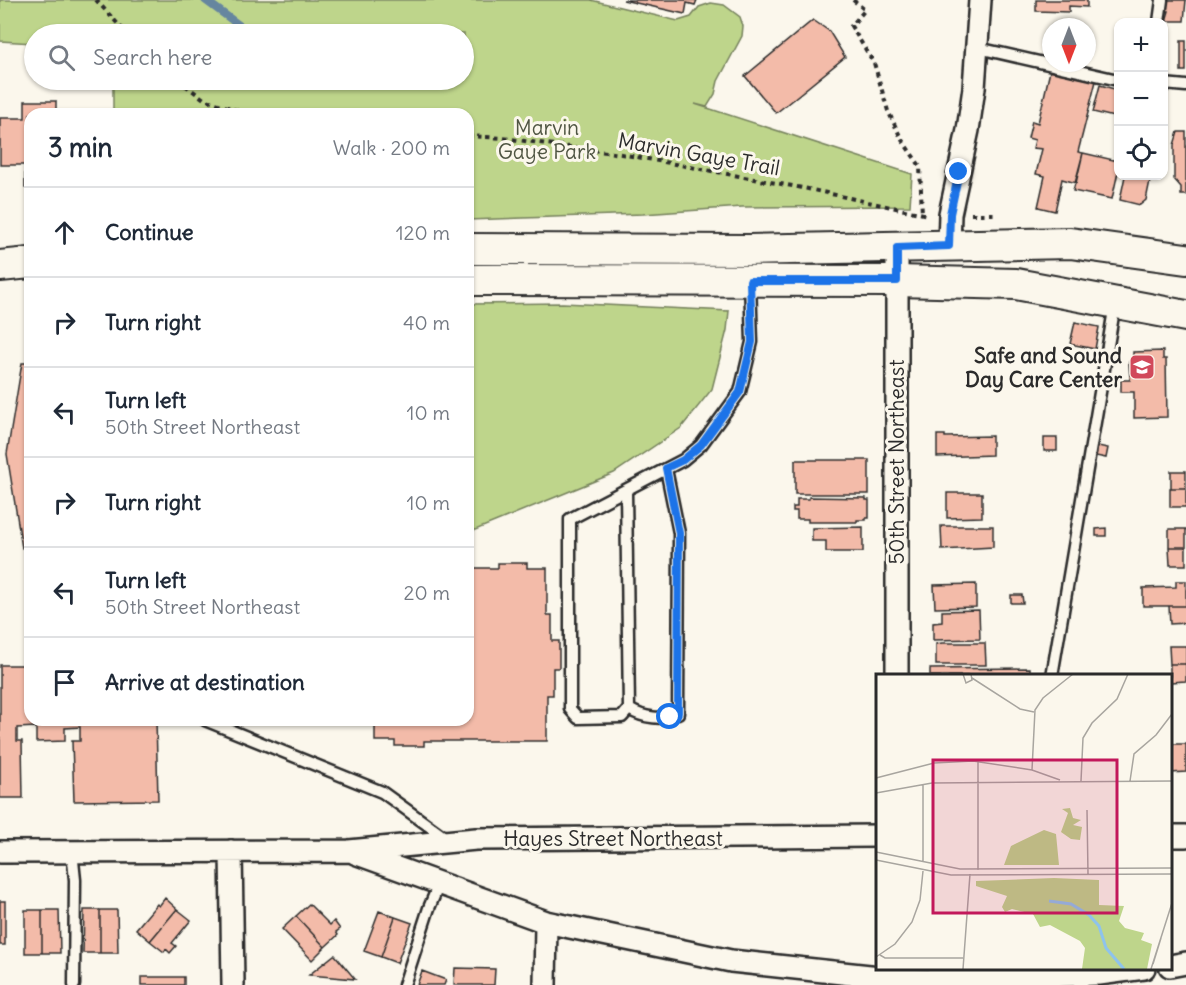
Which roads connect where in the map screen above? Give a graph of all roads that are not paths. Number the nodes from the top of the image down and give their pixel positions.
1 (980, 0) edge
2 (1162, 0) edge
3 (1159, 18) edge
4 (978, 48) junction
5 (1114, 79) edge
6 (1168, 84) edge
7 (1186, 86) edge
8 (24, 246) edge
9 (949, 246) junction
10 (0, 247) edge
11 (897, 248) junction
12 (474, 249) edge
13 (1186, 259) edge
14 (24, 264) edge
15 (750, 265) junction
16 (0, 266) edge
17 (474, 280) edge
18 (897, 281) junction
19 (0, 283) edge
20 (24, 283) edge
21 (1115, 303) junction
22 (1186, 316) edge
23 (666, 468) junction
24 (626, 491) junction
25 (897, 674) edge
26 (1052, 674) edge
27 (629, 709) junction
28 (220, 726) edge
29 (876, 836) edge
30 (450, 841) junction
31 (72, 851) junction
32 (231, 851) junction
33 (349, 851) junction
34 (0, 852) edge
35 (439, 884) junction
36 (546, 922) junction
37 (1186, 963) edge
38 (1171, 966) edge
39 (1135, 970) edge
40 (898, 974) edge
41 (74, 985) edge
42 (233, 985) edge
43 (404, 985) edge
44 (545, 985) edge

1 - 4 street
2 - 3 lane
4 - 5 lane
4 - 9 street
6 - 7 lane
8 - 10 main road
9 - 11 main road
9 - 13 main road
11 - 15 main road
11 - 18 street, 50th Street Northeast
12 - 15 main road
14 - 16 main road
15 - 17 main road
15 - 18 main road
15 - 23 lane
18 - 21 main road
18 - 25 street, 50th Street Northeast
19 - 20 main road
21 - 22 main road
21 - 26 lane
23 - 24 lane
23 - 27 lane
24 - 27 lane
24 - 27 lane
28 - 30 lane
29 - 30 street, Hayes Street Northeast
30 - 33 street, Hayes Street Northeast
31 - 32 street, Hayes Street Northeast
31 - 34 street, Hayes Street Northeast
31 - 41 lane
32 - 33 street, Hayes Street Northeast
32 - 42 street
33 - 35 street, Hayes Street Northeast
35 - 36 street, Hayes Street Northeast
35 - 43 lane
36 - 40 street, Hayes Street Northeast
36 - 44 street
37 - 38 street
39 - 40 street, Hayes Street Northeast

